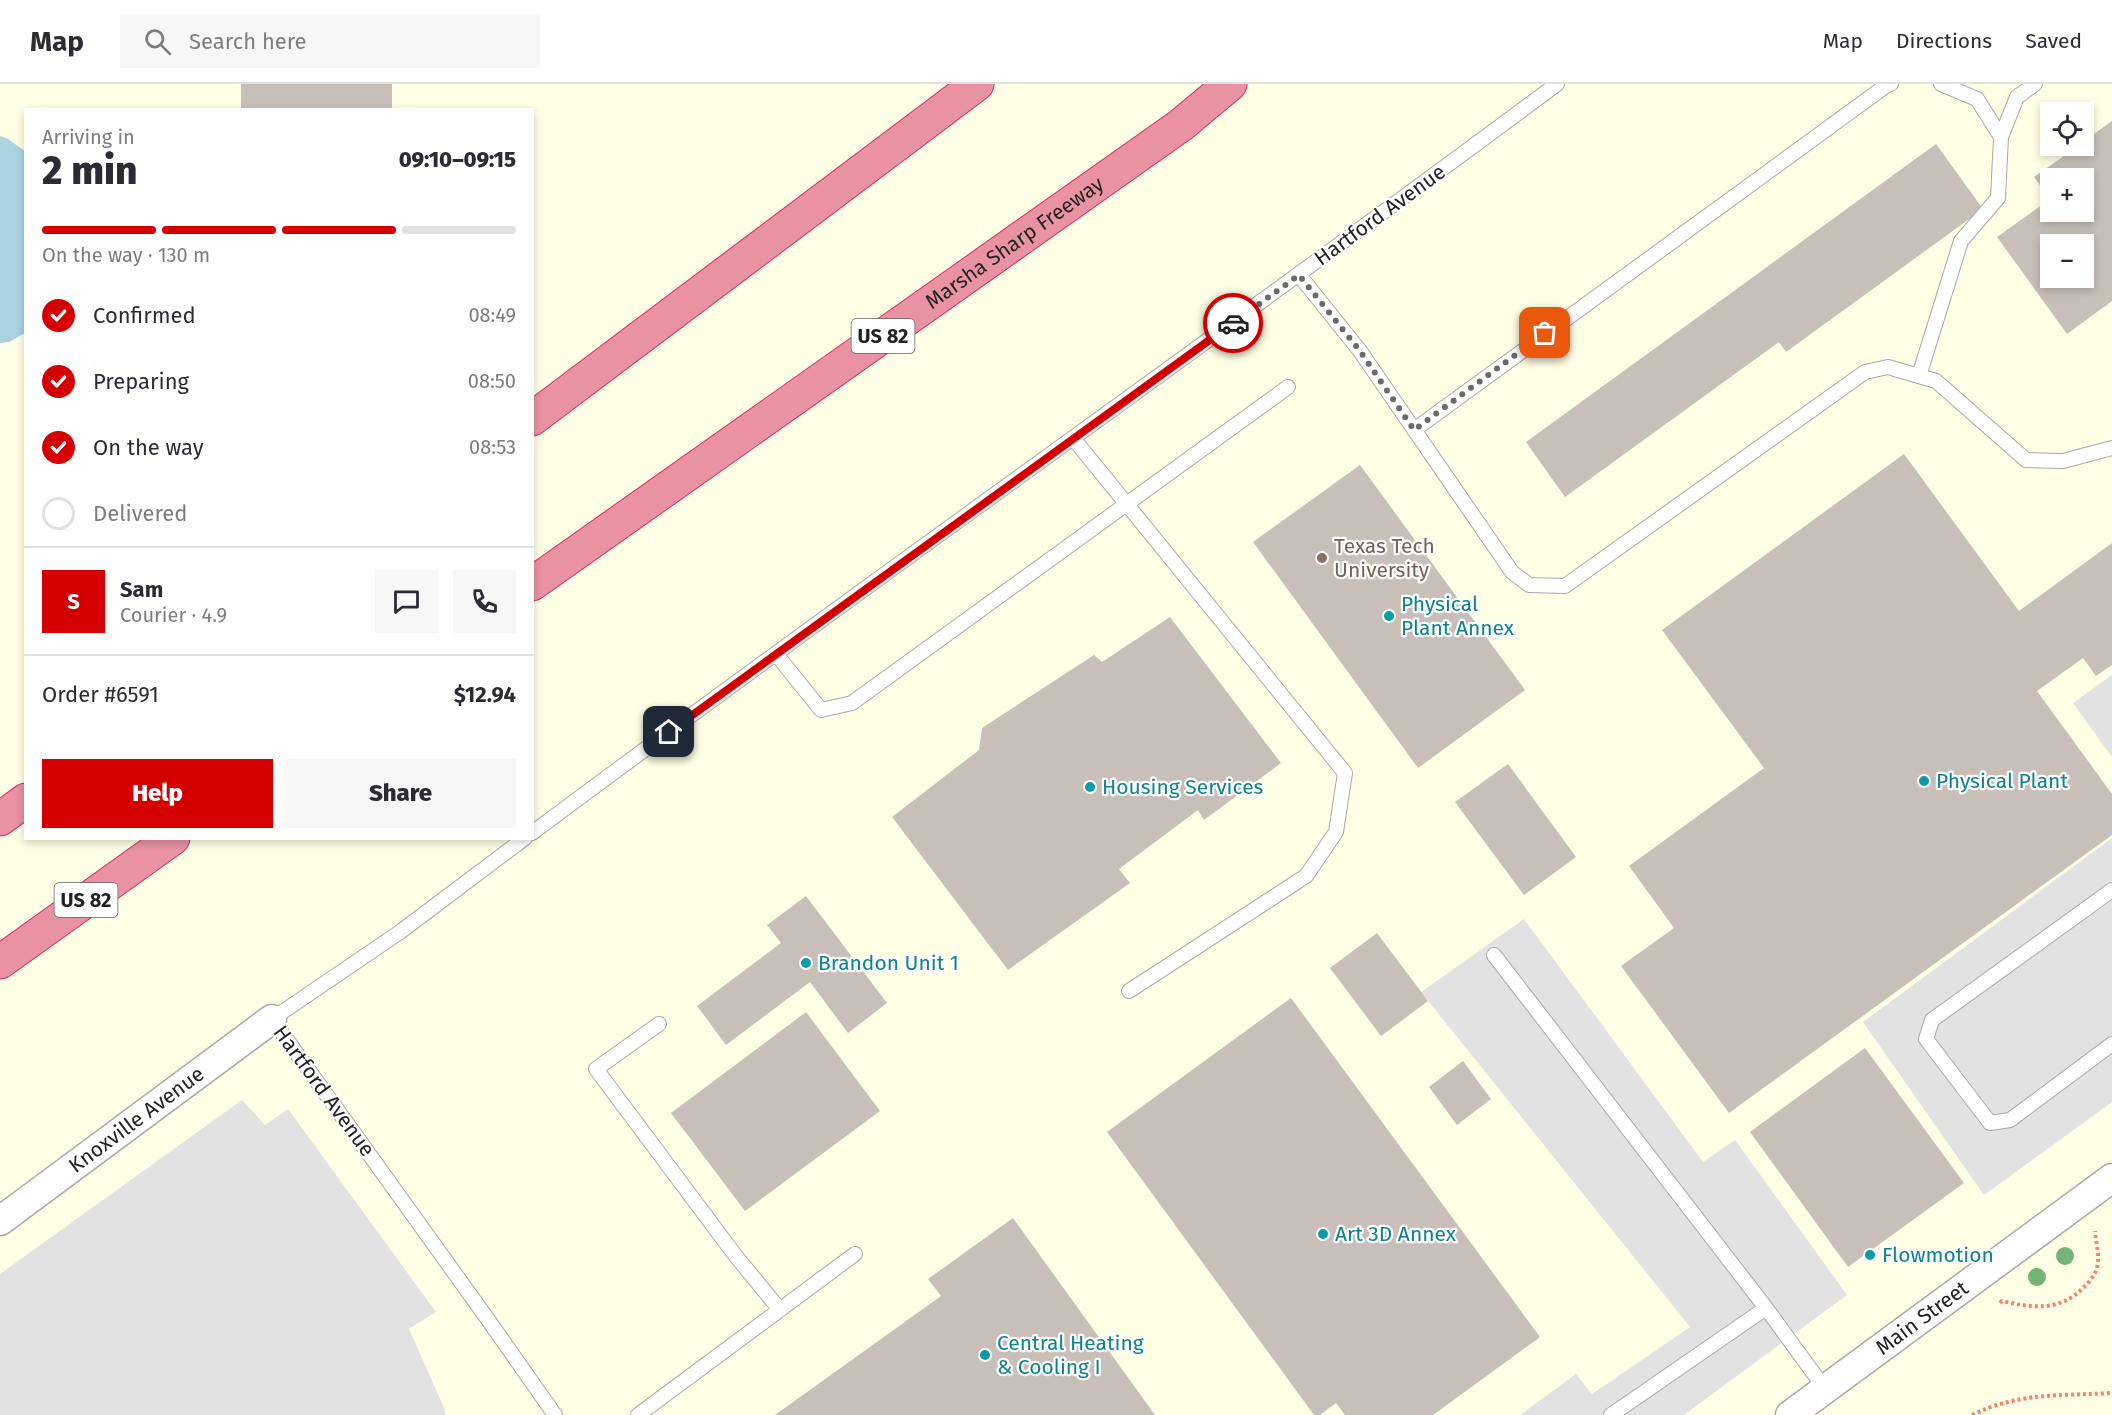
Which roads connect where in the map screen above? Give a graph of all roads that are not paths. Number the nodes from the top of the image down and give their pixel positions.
1 (977, 84) edge
2 (1230, 84) edge
3 (1557, 84) edge
4 (1891, 84) edge
5 (1941, 84) edge
6 (2035, 84) edge
7 (2001, 137) junction
8 (1299, 275) junction
9 (1919, 376) junction
10 (1288, 387) dead end
11 (534, 417) edge
12 (1414, 430) junction
13 (1073, 438) junction
14 (2112, 448) edge
15 (1126, 504) junction
16 (534, 583) edge
17 (776, 654) junction
18 (24, 801) edge
19 (0, 819) edge
20 (534, 832) edge
21 (170, 840) edge
22 (522, 840) edge
23 (2112, 890) edge
24 (1494, 955) dead end
25 (0, 962) edge
26 (1130, 991) dead end
27 (272, 1019) junction
28 (658, 1024) dead end
29 (2112, 1044) edge
30 (2112, 1178) edge
31 (0, 1221) edge
32 (855, 1254) dead end
33 (1766, 1308) junction
34 (780, 1310) junction
35 (1825, 1389) junction
36 (555, 1415) edge
37 (638, 1415) edge
38 (1611, 1415) edge
39 (1790, 1415) edge

1 - 11 highway
2 - 16 highway, Marsha Sharp Freeway / US 82
3 - 8 lane, Hartford Avenue
4 - 12 lane
5 - 7 lane
6 - 7 lane
7 - 9 lane
8 - 12 lane
8 - 13 lane, Hartford Avenue
9 - 12 lane
9 - 14 lane
10 - 15 lane
13 - 15 lane
13 - 17 lane, Hartford Avenue
15 - 17 lane
15 - 26 lane
17 - 20 lane, Hartford Avenue
18 - 19 highway
21 - 25 highway, US 82
22 - 27 lane, Hartford Avenue
23 - 29 lane
24 - 33 lane
27 - 31 street, Knoxville Avenue
27 - 36 lane, Hartford Avenue
28 - 34 lane
30 - 35 street, Main Street
32 - 34 lane
33 - 35 lane
33 - 38 lane
34 - 37 lane
35 - 39 street, Main Street

